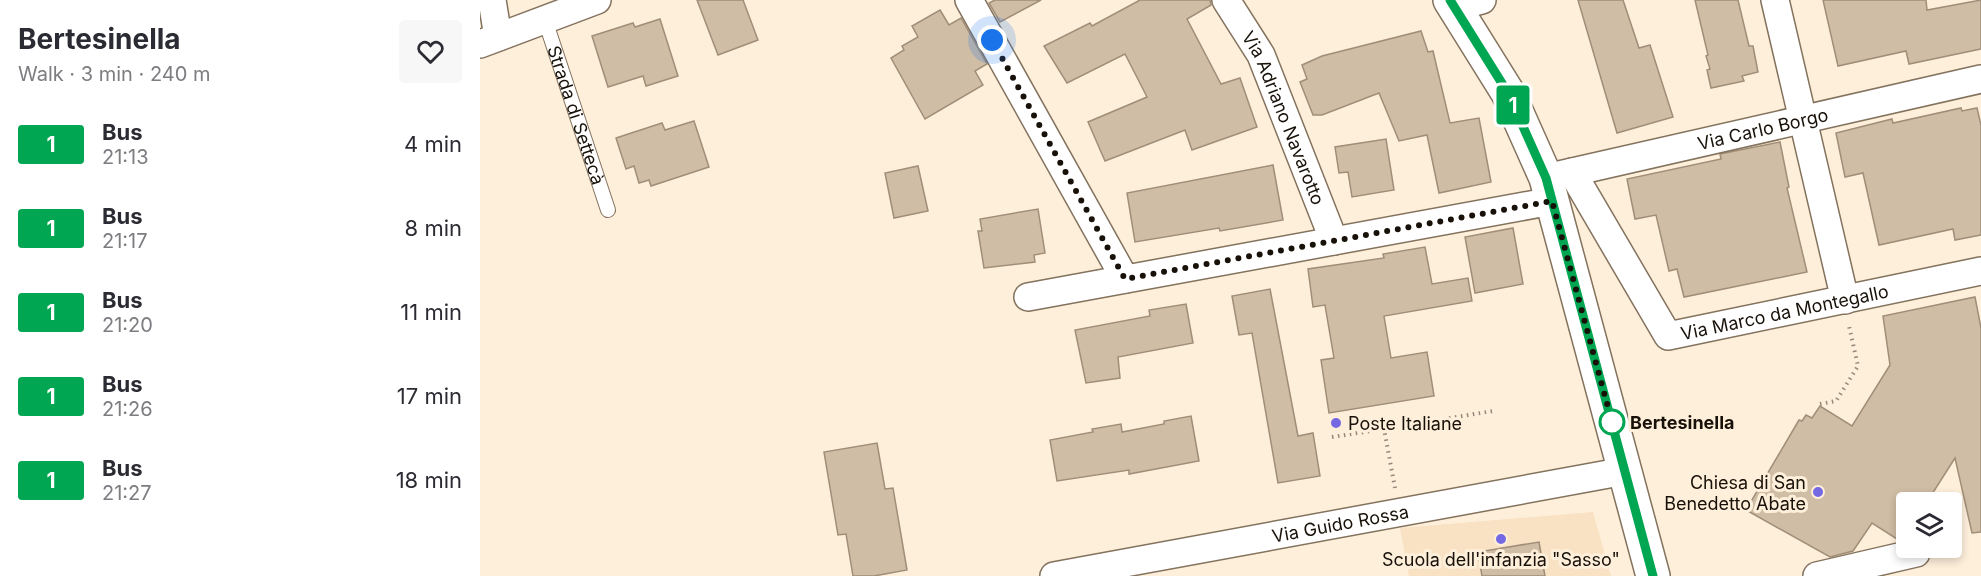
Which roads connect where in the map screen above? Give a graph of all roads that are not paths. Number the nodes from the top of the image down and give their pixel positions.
1 (492, 0) edge
2 (597, 0) edge
3 (969, 0) edge
4 (1226, 0) edge
5 (1775, 0) edge
6 (1462, 2) edge
7 (546, 20) junction
8 (489, 41) edge
9 (1981, 79) edge
10 (1803, 119) junction
11 (1556, 184) junction
12 (608, 210) dead end
13 (1334, 241) junction
14 (1981, 271) edge
15 (1125, 279) junction
16 (1028, 297) dead end
17 (1845, 300) junction
18 (1625, 471) junction
19 (1896, 558) edge
20 (1054, 576) edge
21 (1653, 576) edge
22 (1817, 576) edge

1 - 8 street
2 - 7 street
3 - 15 street
4 - 13 street, Via Adriano Navarotto
5 - 10 street
6 - 11 main road
7 - 8 street
7 - 12 lane, Strada di Settecà
9 - 10 street, Via Carlo Borgo
10 - 11 street, Via Carlo Borgo
10 - 17 street
11 - 13 street, Via Carlo Borgo
11 - 17 street, Via Marco da Montegallo
11 - 18 main road
13 - 15 street, Via Carlo Borgo
14 - 17 street, Via Marco da Montegallo
15 - 16 street, Via Carlo Borgo
18 - 20 street, Via Guido Rossa
18 - 21 main road
19 - 22 street

